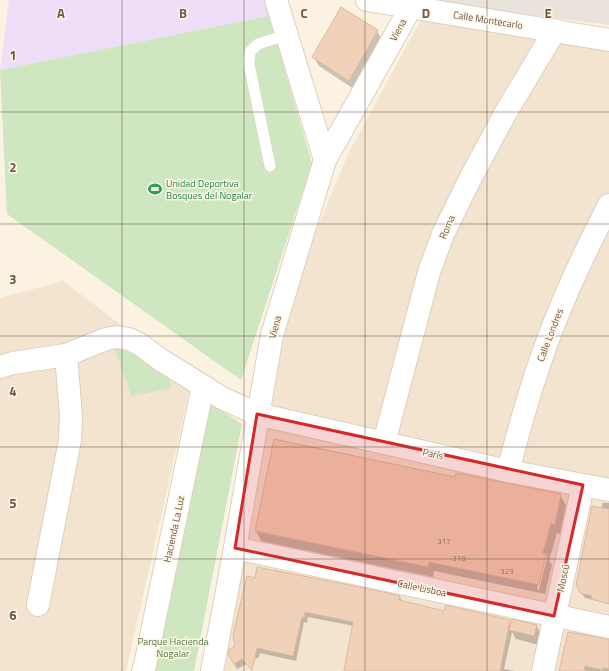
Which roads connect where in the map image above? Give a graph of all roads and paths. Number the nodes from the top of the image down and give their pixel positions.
1 (276, 0) edge
2 (367, 0) edge
3 (411, 7) junction
4 (555, 30) junction
5 (286, 35) junction
6 (609, 40) edge
7 (325, 160) junction
8 (270, 166) dead end
9 (609, 205) edge
10 (66, 355) junction
11 (0, 367) edge
12 (204, 386) junction
13 (257, 414) junction
14 (384, 443) junction
15 (508, 470) junction
16 (583, 485) junction
17 (609, 490) edge
18 (235, 548) junction
19 (38, 605) dead end
20 (554, 616) junction
21 (609, 627) edge
22 (143, 671) edge
23 (212, 671) edge
24 (543, 671) edge

1 - 5 street
2 - 3 street, Calle Montecarlo
3 - 4 street, Calle Montecarlo
3 - 7 street, Viena
4 - 6 street, Calle Montecarlo
4 - 14 street, Roma
5 - 7 street
5 - 8 lane
7 - 13 street, Viena
9 - 15 street, Calle Londres
10 - 11 street
10 - 12 street
10 - 19 street
12 - 13 street
12 - 22 street, Hacienda La Luz
13 - 14 street, París
13 - 18 street, Viena
14 - 15 street, París
15 - 16 street, París
16 - 17 street, París
16 - 20 street, Moscú
18 - 20 street, Calle Lisboa
18 - 23 street, Viena
20 - 21 street, Calle Lisboa
20 - 24 street, Moscú

